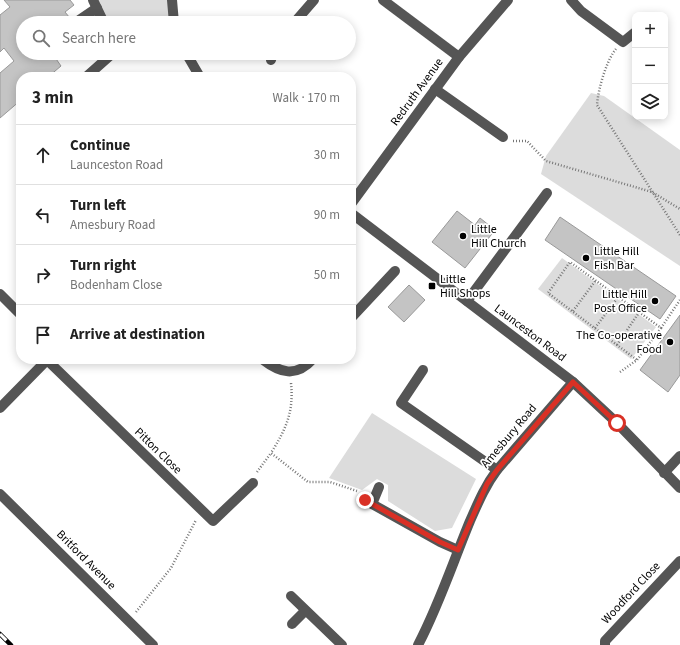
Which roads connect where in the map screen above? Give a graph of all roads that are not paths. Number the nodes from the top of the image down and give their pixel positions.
1 (172, 0) edge
2 (314, 0) edge
3 (383, 0) edge
4 (508, 0) edge
5 (571, 0) edge
6 (95, 4) edge
7 (82, 16) edge
8 (101, 16) edge
9 (173, 16) edge
10 (300, 16) edge
11 (632, 35) edge
12 (459, 57) junction
13 (105, 60) edge
14 (190, 60) edge
15 (92, 72) edge
16 (197, 72) edge
17 (435, 89) junction
18 (503, 137) road end
19 (547, 193) dead end
20 (356, 197) edge
21 (356, 218) edge
22 (395, 271) dead end
23 (0, 294) edge
24 (467, 302) junction
25 (16, 310) edge
26 (356, 313) edge
27 (43, 364) edge
28 (51, 364) edge
29 (268, 364) edge
30 (309, 364) edge
31 (423, 370) dead end
32 (573, 382) junction
33 (0, 408) edge
34 (680, 456) edge
35 (497, 470) junction
36 (664, 473) junction
37 (253, 483) road end
38 (379, 487) dead end
39 (680, 488) edge
40 (0, 494) edge
41 (458, 550) junction
42 (680, 560) edge
43 (291, 596) dead end
44 (305, 611) junction
45 (292, 624) dead end
46 (153, 645) edge
47 (342, 645) edge
48 (418, 645) edge
49 (605, 645) edge

1 - 9 street
2 - 10 street
3 - 12 street
4 - 12 street, Redruth Avenue
5 - 11 street
6 - 7 street
6 - 8 street
12 - 17 street, Redruth Avenue
13 - 15 street
14 - 16 street
17 - 18 street
17 - 20 street, Redruth Avenue
19 - 24 street
21 - 24 street, Launceston Road
22 - 26 street
23 - 25 street
24 - 32 street, Launceston Road
27 - 33 street
28 - 37 street, Pitton Close
29 - 30 street
31 - 35 street
32 - 35 street, Amesbury Road
32 - 36 street, Launceston Road
34 - 36 street
35 - 41 street, Amesbury Road
36 - 39 street, Launceston Road
38 - 41 street
40 - 46 street, Britford Avenue
41 - 48 street, Amesbury Road
42 - 49 street, Woodford Close
43 - 44 street
44 - 45 street
44 - 47 street

